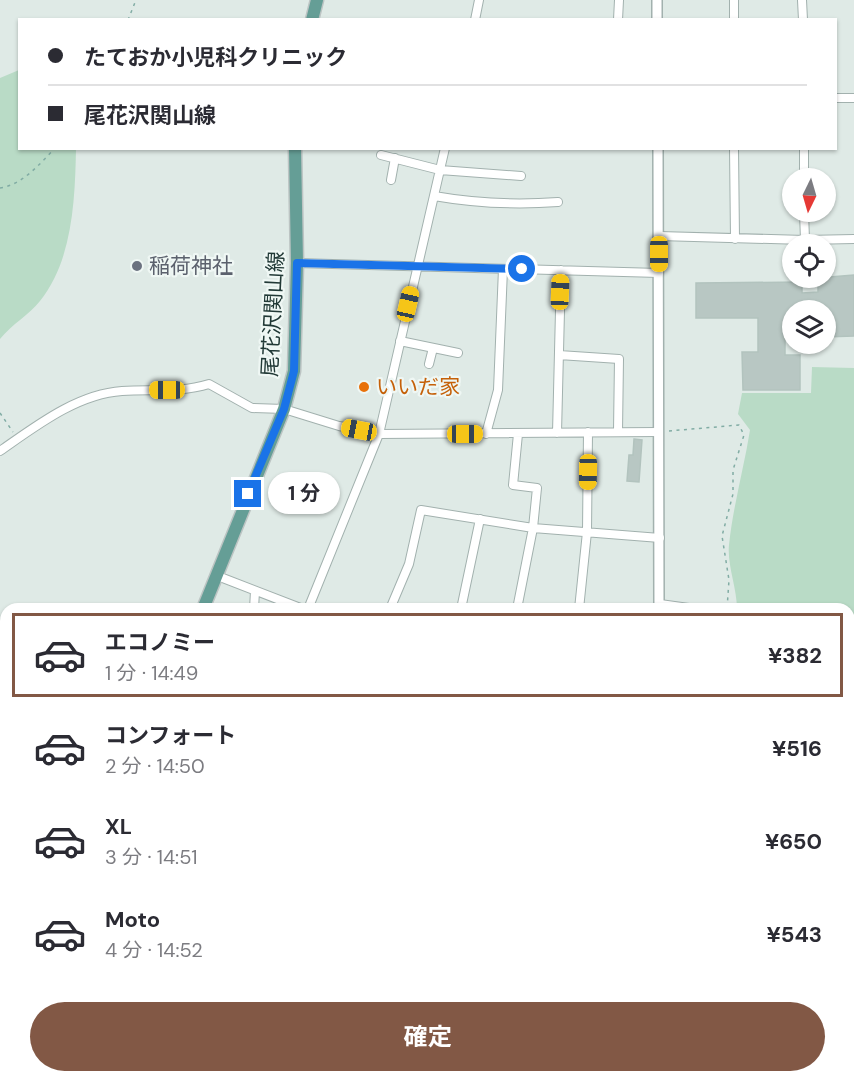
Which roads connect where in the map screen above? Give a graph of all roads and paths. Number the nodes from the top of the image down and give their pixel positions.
1 (135, 0) edge
2 (317, 0) edge
3 (479, 0) edge
4 (619, 0) edge
5 (657, 0) edge
6 (734, 0) edge
7 (802, 0) edge
8 (129, 18) edge
9 (312, 18) edge
10 (475, 18) edge
11 (618, 18) edge
12 (657, 18) edge
13 (734, 18) edge
14 (803, 18) edge
15 (837, 98) edge
16 (854, 98) edge
17 (53, 150) edge
18 (295, 150) edge
19 (445, 150) edge
20 (658, 150) edge
21 (734, 150) edge
22 (804, 150) edge
23 (381, 155) dead end
24 (395, 158) junction
25 (804, 168) edge
26 (440, 170) junction
27 (521, 176) dead end
28 (392, 180) dead end
29 (0, 188) edge
30 (434, 196) junction
31 (558, 202) dead end
32 (659, 236) junction
33 (735, 239) junction
34 (836, 239) edge
35 (854, 239) edge
36 (782, 240) edge
37 (297, 263) junction
38 (417, 266) junction
39 (503, 269) junction
40 (561, 270) junction
41 (659, 273) junction
42 (400, 341) junction
43 (433, 348) junction
44 (458, 352) dead end
45 (559, 355) junction
46 (429, 364) dead end
47 (284, 409) junction
48 (0, 413) edge
49 (618, 431) junction
50 (588, 432) junction
51 (660, 432) junction
52 (557, 433) junction
53 (379, 434) junction
54 (486, 434) junction
55 (518, 434) junction
56 (18, 439) junction
57 (0, 451) edge
58 (480, 519) junction
59 (533, 528) junction
60 (587, 532) junction
61 (660, 538) junction
62 (215, 575) junction
63 (255, 591) junction
64 (204, 603) edge
65 (254, 603) edge
66 (288, 603) edge
67 (308, 603) edge
68 (393, 603) edge
69 (462, 603) edge
70 (518, 603) edge
71 (580, 603) edge
72 (660, 603) edge
73 (727, 603) edge

1 - 8 path
2 - 9 main road
3 - 10 street
4 - 11 street
5 - 12 street
6 - 13 street
7 - 14 street
15 - 16 street
17 - 29 path
18 - 37 main road, 尾花沢関山線
19 - 26 street
20 - 32 street
21 - 33 street
22 - 25 street
23 - 24 street
24 - 26 street
24 - 28 street
26 - 27 street
26 - 30 street
30 - 31 street
30 - 38 street
32 - 33 street
32 - 41 street
33 - 36 street
34 - 35 street
37 - 38 street
37 - 47 main road, 尾花沢関山線
38 - 39 street
38 - 42 street
39 - 40 street
39 - 54 street
40 - 41 street
40 - 45 street
41 - 51 street
42 - 43 street
42 - 53 street
43 - 44 street
43 - 46 street
45 - 49 street
45 - 52 street
47 - 53 street
47 - 56 street
47 - 62 main road, 尾花沢関山線
48 - 56 path
49 - 50 street
49 - 51 street
50 - 52 street
50 - 60 street
51 - 61 street
51 - 73 path
52 - 55 street
53 - 54 street
53 - 67 street
54 - 55 street
55 - 59 street
56 - 57 street
58 - 59 street
58 - 68 street
58 - 69 street
59 - 60 street
59 - 70 street
60 - 61 street
60 - 71 street
61 - 72 street
62 - 63 street
62 - 64 main road, 尾花沢関山線
63 - 65 street
63 - 66 street

